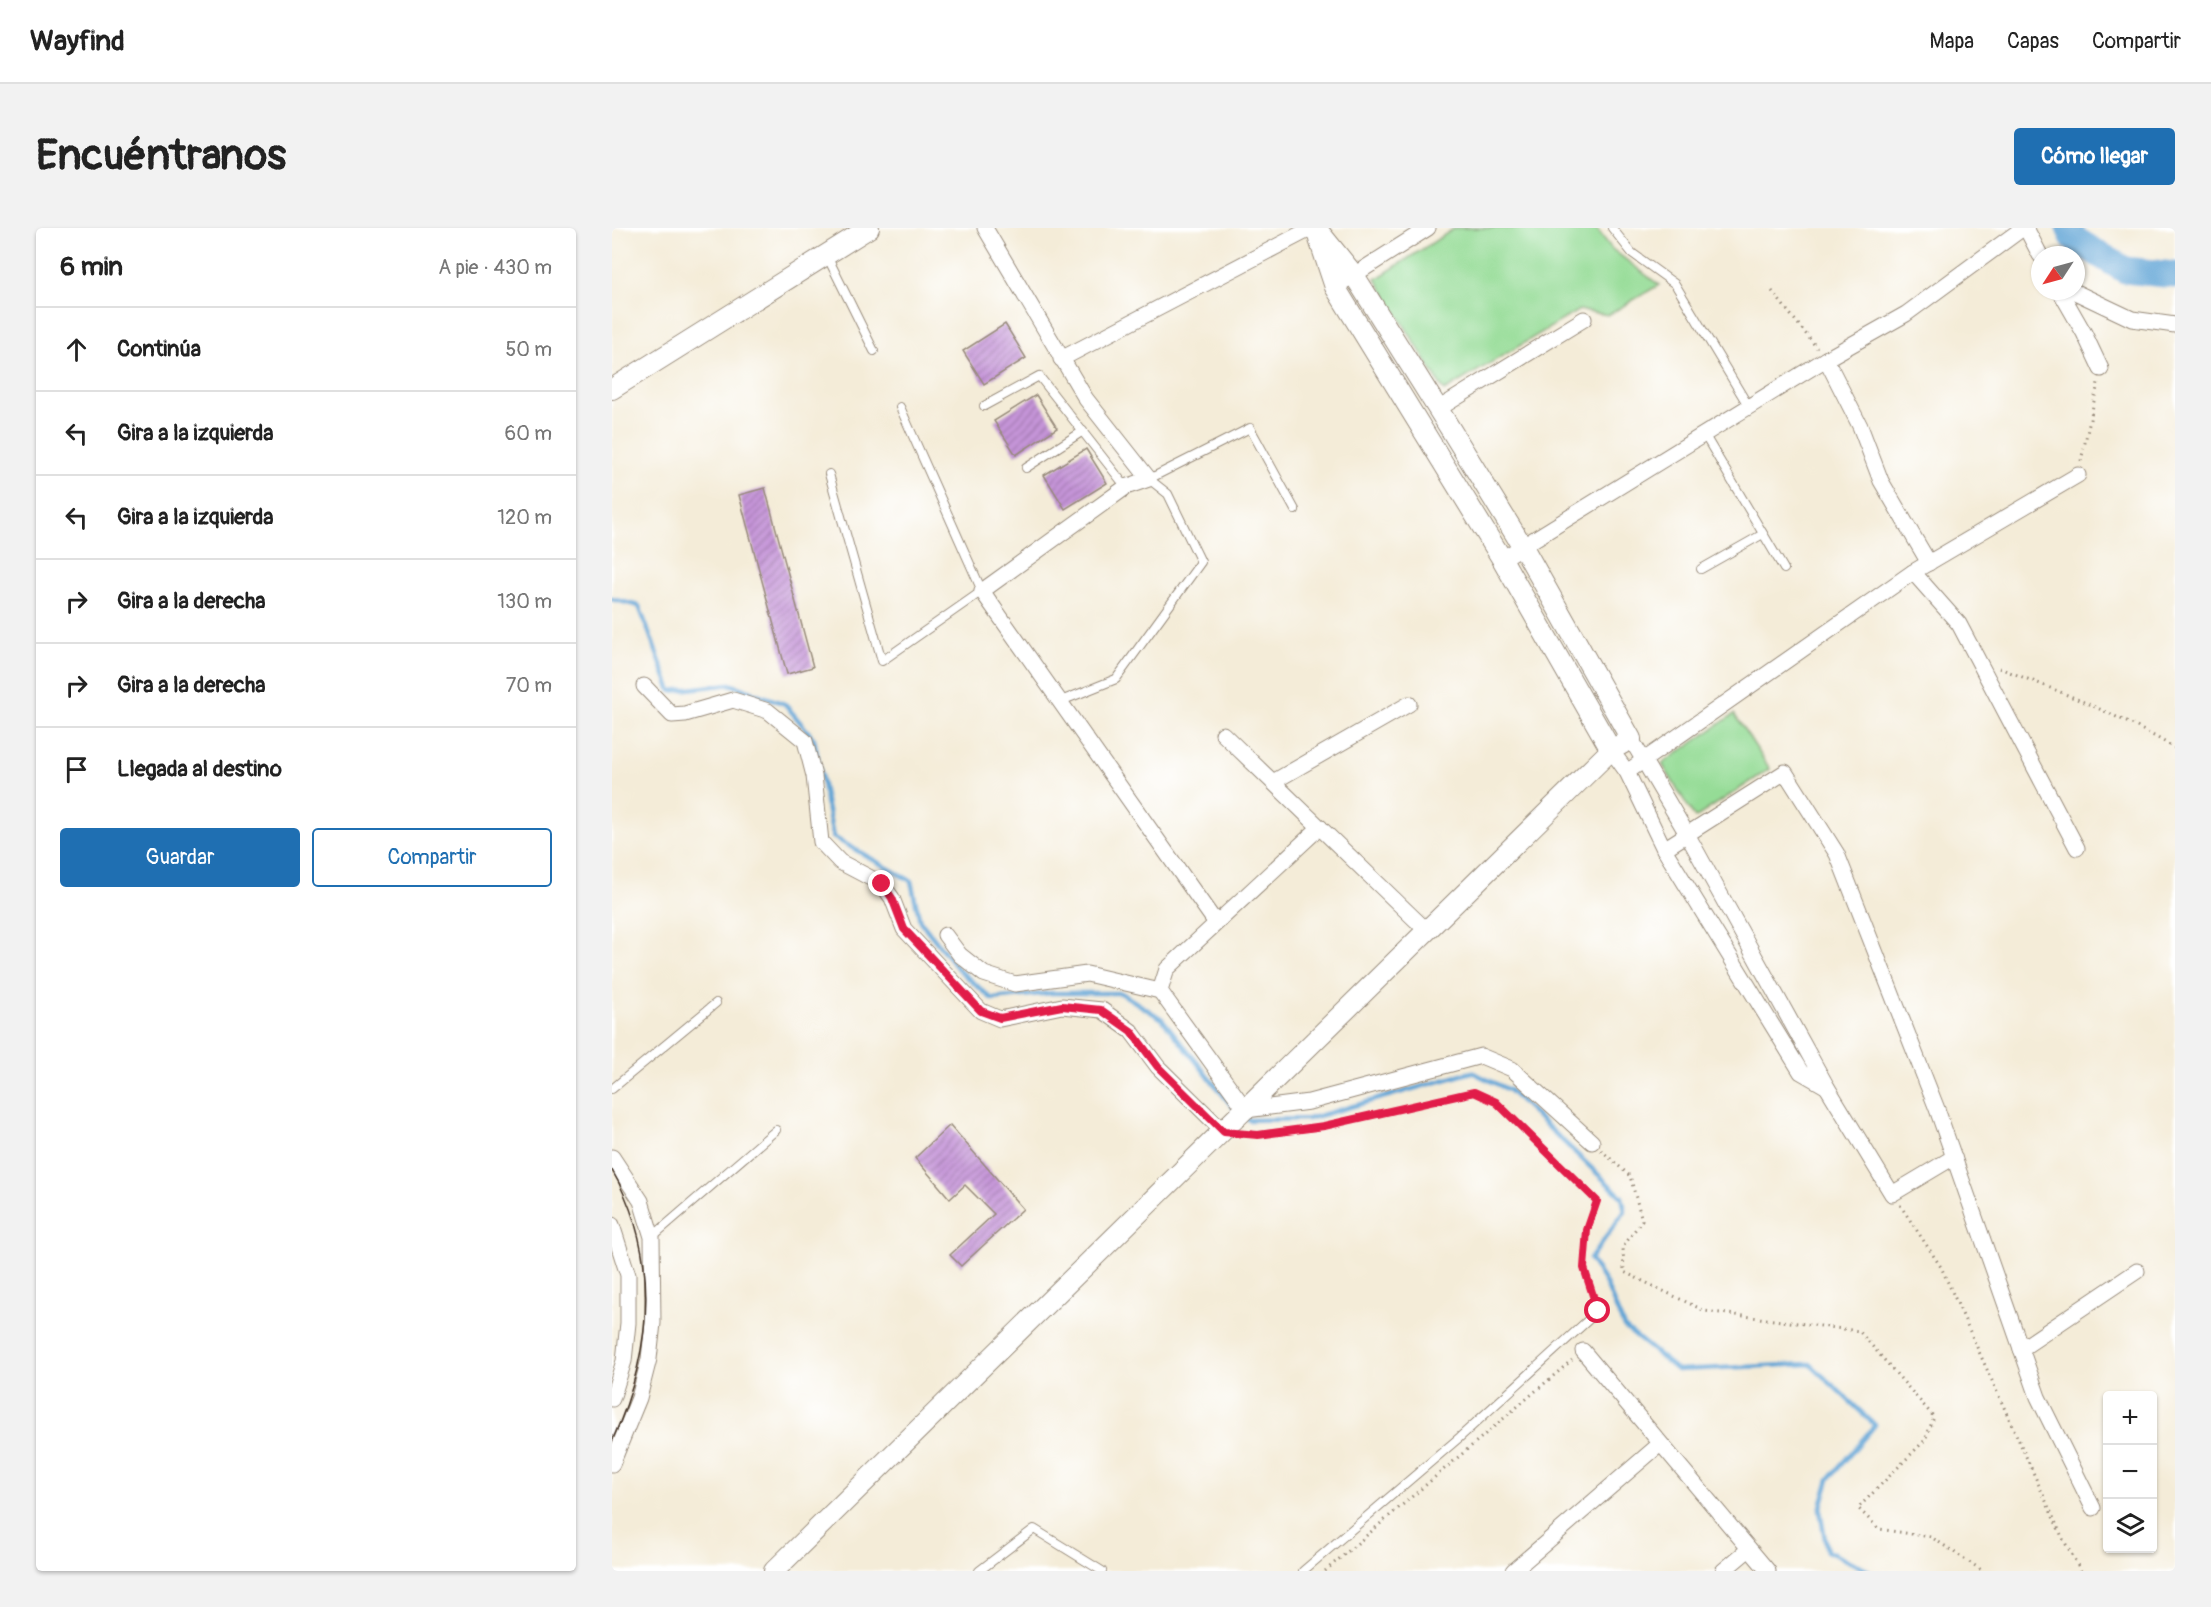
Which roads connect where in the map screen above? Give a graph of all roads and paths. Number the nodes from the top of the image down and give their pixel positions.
1 (869, 228) edge
2 (985, 228) edge
3 (1314, 228) edge
4 (1428, 228) edge
5 (1612, 228) edge
6 (2024, 228) edge
7 (2035, 246) edge
8 (827, 254) junction
9 (1354, 274) junction
10 (1335, 287) junction
11 (1772, 291) dead end
12 (2085, 297) edge
13 (2065, 300) edge
14 (1584, 319) dead end
15 (2175, 325) edge
16 (874, 351) dead end
17 (1061, 358) junction
18 (1826, 359) junction
19 (2101, 369) joint
20 (612, 390) edge
21 (984, 406) dead end
22 (1749, 406) junction
23 (900, 407) dead end
24 (1438, 409) junction
25 (1083, 432) junction
26 (1704, 434) junction
27 (1026, 468) dead end
28 (829, 474) dead end
29 (2078, 475) joint
30 (1149, 479) junction
31 (1126, 487) junction
32 (1295, 510) dead end
33 (1763, 534) junction
34 (1523, 547) junction
35 (1502, 559) junction
36 (1929, 563) junction
37 (1701, 569) dead end
38 (1784, 569) dead end
39 (1913, 572) junction
40 (982, 591) junction
41 (1978, 660) junction
42 (644, 686) dead end
43 (1061, 700) junction
44 (1409, 704) dead end
45 (1223, 734) dead end
46 (1631, 740) junction
47 (2175, 748) edge
48 (1611, 750) junction
49 (1643, 761) junction
50 (1626, 772) junction
51 (1273, 782) junction
52 (1320, 828) junction
53 (1687, 834) junction
54 (2077, 848) dead end
55 (1665, 849) junction
56 (1216, 923) junction
57 (1425, 930) junction
58 (945, 935) dead end
59 (1160, 991) junction
60 (716, 1003) dead end
61 (1827, 1087) junction
62 (612, 1089) edge
63 (1238, 1118) junction
64 (776, 1130) dead end
65 (1593, 1142) joint
66 (612, 1157) edge
67 (1954, 1157) junction
68 (1892, 1194) junction
69 (612, 1225) edge
70 (652, 1237) junction
71 (2136, 1270) dead end
72 (1598, 1311) joint
73 (2021, 1349) junction
74 (1583, 1351) joint
75 (612, 1399) edge
76 (1660, 1444) junction
77 (612, 1464) edge
78 (2093, 1508) dead end
79 (1749, 1549) junction
80 (774, 1571) edge
81 (979, 1571) edge
82 (1102, 1571) edge
83 (1303, 1571) edge
84 (1325, 1571) edge
85 (1513, 1571) edge
86 (1723, 1571) edge
87 (1767, 1571) edge
88 (1983, 1571) edge
89 (2081, 1571) edge

1 - 8 street
2 - 17 street
3 - 9 street
3 - 10 street
3 - 17 street
4 - 9 street
5 - 22 lane
6 - 7 street
6 - 18 street
8 - 16 lane
8 - 20 street
9 - 10 street
9 - 24 street
10 - 35 street
11 - 18 path
12 - 15 street
13 - 19 street
14 - 24 street
17 - 30 street
18 - 22 street
18 - 36 street
19 - 29 path
21 - 25 lane
22 - 26 street
23 - 40 lane
24 - 34 street
25 - 27 lane
25 - 31 lane
26 - 33 lane
26 - 34 street
28 - 40 lane
29 - 36 street
30 - 31 street
30 - 32 lane
30 - 43 lane
31 - 40 street
33 - 37 lane
33 - 38 lane
34 - 35 street
34 - 46 street
35 - 48 street
36 - 39 street
39 - 41 street
39 - 49 street
40 - 43 street
41 - 47 path
41 - 54 street
42 - 63 street
43 - 56 street
44 - 51 street
45 - 51 street
46 - 48 street
46 - 49 street
48 - 50 street
48 - 57 street
49 - 50 street
49 - 53 street
50 - 55 street
51 - 52 street
52 - 56 street
52 - 57 street
53 - 55 street
53 - 61 street
53 - 67 street
55 - 61 street
56 - 59 street
57 - 63 street
58 - 59 street
59 - 63 street
60 - 62 lane
61 - 68 street
63 - 65 street
63 - 72 path
63 - 80 street
64 - 70 lane
65 - 88 path
66 - 70 street
67 - 68 street
67 - 73 street
68 - 89 path
69 - 75 street
70 - 77 street
71 - 73 street
72 - 83 lane
73 - 78 street
74 - 76 street
74 - 84 path
76 - 79 street
76 - 85 street
79 - 86 street
79 - 87 street
81 - 82 lane

